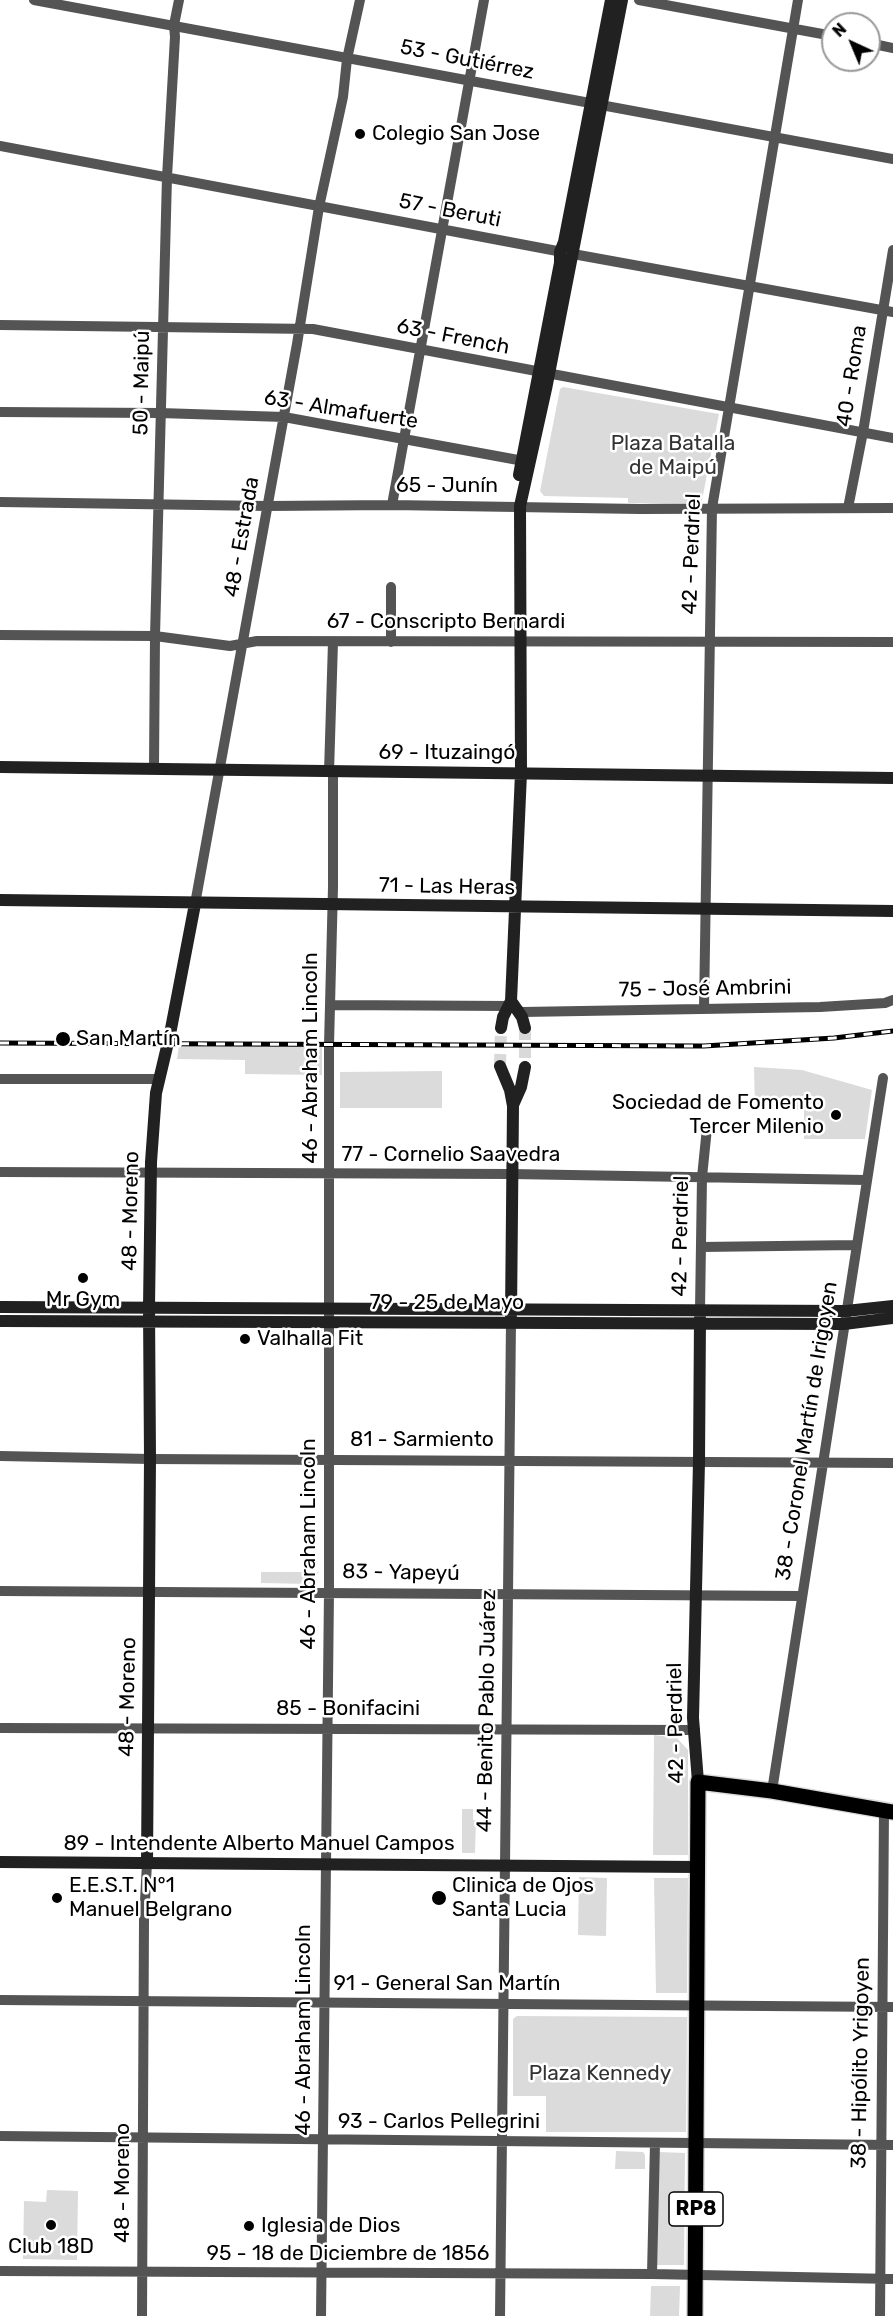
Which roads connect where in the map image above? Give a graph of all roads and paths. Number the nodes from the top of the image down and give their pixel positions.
1 (34, 0) edge
2 (179, 0) edge
3 (360, 0) edge
4 (484, 0) edge
5 (611, 0) edge
6 (622, 0) edge
7 (639, 0) edge
8 (798, 0) edge
9 (174, 25) junction
10 (794, 28) junction
11 (821, 34) edge
12 (347, 59) junction
13 (470, 80) junction
14 (596, 104) junction
15 (774, 137) junction
16 (0, 146) edge
17 (893, 159) edge
18 (167, 177) junction
19 (319, 207) junction
20 (442, 229) junction
21 (893, 249) edge
22 (560, 252) junction
23 (573, 254) junction
24 (750, 286) junction
25 (888, 311) edge
26 (0, 325) edge
27 (162, 326) junction
28 (300, 328) junction
29 (420, 351) junction
30 (544, 374) junction
31 (729, 406) junction
32 (0, 412) edge
33 (160, 413) junction
34 (284, 417) junction
35 (863, 432) junction
36 (893, 438) edge
37 (403, 439) junction
38 (526, 461) junction
39 (0, 502) edge
40 (160, 503) junction
41 (392, 505) junction
42 (267, 506) junction
43 (520, 506) junction
44 (712, 508) junction
45 (848, 508) junction
46 (893, 508) edge
47 (391, 587) dead end
48 (0, 635) edge
49 (155, 636) junction
50 (710, 640) junction
51 (333, 642) junction
52 (391, 642) junction
53 (522, 642) junction
54 (893, 642) edge
55 (243, 643) junction
56 (0, 767) edge
57 (154, 767) junction
58 (219, 770) junction
59 (331, 772) junction
60 (521, 773) junction
61 (708, 775) junction
62 (893, 778) edge
63 (0, 900) edge
64 (195, 904) junction
65 (333, 905) junction
66 (514, 908) junction
67 (706, 908) junction
68 (893, 911) edge
69 (893, 1000) edge
70 (330, 1005) junction
71 (512, 1006) junction
72 (704, 1008) junction
73 (501, 1028) tunnel mouth
74 (525, 1028) tunnel mouth
75 (500, 1066) tunnel mouth
76 (525, 1067) tunnel mouth
77 (883, 1078) dead end
78 (0, 1079) edge
79 (159, 1079) junction
80 (513, 1106) junction
81 (707, 1128) dead end
82 (0, 1172) edge
83 (151, 1174) junction
84 (330, 1174) junction
85 (511, 1174) junction
86 (702, 1177) junction
87 (866, 1180) junction
88 (856, 1245) junction
89 (701, 1247) junction
90 (893, 1306) edge
91 (0, 1307) edge
92 (149, 1307) junction
93 (330, 1308) junction
94 (511, 1309) junction
95 (700, 1317) junction
96 (845, 1318) junction
97 (893, 1318) edge
98 (0, 1321) edge
99 (149, 1321) junction
100 (330, 1322) junction
101 (511, 1322) junction
102 (0, 1456) edge
103 (150, 1459) junction
104 (328, 1460) junction
105 (509, 1460) junction
106 (699, 1462) junction
107 (822, 1462) junction
108 (893, 1463) edge
109 (0, 1591) edge
110 (149, 1592) junction
111 (328, 1592) junction
112 (508, 1594) junction
113 (697, 1596) junction
114 (801, 1596) junction
115 (0, 1728) edge
116 (148, 1728) junction
117 (326, 1728) junction
118 (507, 1729) junction
119 (695, 1730) junction
120 (698, 1782) junction
121 (772, 1791) junction
122 (888, 1811) edge
123 (0, 1862) edge
124 (147, 1863) junction
125 (325, 1863) junction
126 (505, 1865) junction
127 (698, 1867) junction
128 (0, 2000) edge
129 (143, 2001) junction
130 (323, 2003) junction
131 (697, 2004) junction
132 (503, 2005) junction
133 (887, 2007) edge
134 (0, 2136) edge
135 (142, 2137) junction
136 (323, 2140) junction
137 (503, 2141) junction
138 (655, 2143) junction
139 (697, 2143) junction
140 (893, 2145) edge
141 (879, 2146) junction
142 (0, 2271) edge
143 (142, 2272) junction
144 (321, 2273) junction
145 (500, 2274) junction
146 (652, 2274) junction
147 (695, 2276) junction
148 (880, 2279) junction
149 (893, 2279) edge
150 (142, 2316) edge
151 (321, 2316) edge
152 (500, 2316) edge
153 (695, 2316) edge
154 (880, 2316) edge

1 - 9 street, 53 - Gutiérrez
2 - 9 street, 50 - Maipú
3 - 12 street, 48 - Estrada
4 - 13 street
5 - 14 street
6 - 14 street
7 - 10 street
8 - 10 street, 42 - Perdriel
9 - 12 street, 53 - Gutiérrez
9 - 18 street, 50 - Maipú
10 - 11 street
10 - 15 street, 42 - Perdriel
12 - 13 street, 53 - Gutiérrez
12 - 19 street, 48 - Estrada
13 - 14 street, 53 - Gutiérrez
13 - 20 street
14 - 15 street, 53 - Gutiérrez
14 - 22 street
14 - 23 street
15 - 17 street, 53 - Gutiérrez
15 - 24 street, 42 - Perdriel
16 - 18 street, 57 - Beruti
18 - 19 street, 57 - Beruti
18 - 27 street, 50 - Maipú
19 - 20 street, 57 - Beruti
19 - 28 street, 48 - Estrada
20 - 22 street, 57 - Beruti
20 - 29 street
21 - 25 street, 40 - Roma
22 - 23 street, 57 - Beruti
22 - 30 street
23 - 24 street, 57 - Beruti
23 - 30 street
24 - 25 street, 57 - Beruti
24 - 31 street, 42 - Perdriel
25 - 35 street, 40 - Roma
26 - 27 street, 63 - French
27 - 28 street, 63 - French
27 - 33 street, 50 - Maipú
28 - 29 street, 63 - French
28 - 34 street, 48 - Estrada
29 - 30 street, 63 - French
29 - 37 street
30 - 31 street, 63 - French
30 - 38 street
31 - 35 street, 63 - French
31 - 44 street, 42 - Perdriel
32 - 33 street, 63 - Almafuerte
33 - 34 street, 63 - Almafuerte
33 - 40 street, 50 - Maipú
34 - 37 street, 63 - Almafuerte
34 - 42 street, 48 - Estrada
35 - 36 street, 63 - French
35 - 45 street, 40 - Roma
37 - 38 street, 63 - Almafuerte
37 - 41 street
38 - 43 street
39 - 40 street, 65 - Junín
40 - 42 street, 65 - Junín
40 - 49 street, 50 - Maipú
41 - 42 street, 65 - Junín
41 - 43 street, 65 - Junín
42 - 55 street, 48 - Estrada
43 - 44 street, 65 - Junín
43 - 53 street
44 - 45 street, 65 - Junín
44 - 50 street, 42 - Perdriel
45 - 46 street, 65 - Junín
47 - 52 street
48 - 49 street, 67 - Conscripto Bernardi
49 - 55 street, 67 - Conscripto Bernardi
49 - 57 street, 50 - Maipú
50 - 53 street, 67 - Conscripto Bernardi
50 - 54 street, 67 - Conscripto Bernardi
50 - 61 street, 42 - Perdriel
51 - 52 street, 67 - Conscripto Bernardi
51 - 55 street, 67 - Conscripto Bernardi
51 - 59 street, 46 - Abraham Lincoln
52 - 53 street, 67 - Conscripto Bernardi
53 - 60 street
55 - 58 street, 48 - Estrada
56 - 57 street, 69 - Ituzaingó
57 - 58 street, 69 - Ituzaingó
58 - 59 street, 69 - Ituzaingó
58 - 64 street, 48 - Estrada
59 - 60 street, 69 - Ituzaingó
59 - 65 street, 46 - Abraham Lincoln
60 - 61 street, 69 - Ituzaingó
60 - 66 street
61 - 62 street, 69 - Ituzaingó
61 - 67 street, 42 - Perdriel
63 - 64 street, 71 - Las Heras
64 - 65 street, 71 - Las Heras
64 - 79 street, 48 - Estrada
65 - 66 street, 71 - Las Heras
65 - 70 street, 46 - Abraham Lincoln
66 - 67 street, 71 - Las Heras
66 - 71 street
67 - 68 street, 71 - Las Heras
67 - 72 street, 42 - Perdriel
69 - 72 street, 75 - José Ambrini
70 - 71 street, 75 - José Ambrini
70 - 84 street, 46 - Abraham Lincoln
71 - 72 street, 75 - José Ambrini
71 - 73 street
71 - 74 street
75 - 80 street, 44 - Benito Pablo Juárez
76 - 80 street, 44 - Benito Pablo Juárez
77 - 87 street, 38 - Coronel Martín de Irigoyen
78 - 79 street
79 - 83 street, 48 - Moreno
80 - 85 street, 44 - Benito Pablo Juárez
81 - 86 street, 42 - Perdriel
82 - 83 street, 77 - Cornelio Saavedra
83 - 84 street, 77 - Cornelio Saavedra
83 - 92 street, 48 - Moreno
84 - 85 street, 77 - Cornelio Saavedra
84 - 93 street, 46 - Abraham Lincoln
85 - 86 street, 77 - Cornelio Saavedra
85 - 94 street, 44 - Benito Pablo Juárez
86 - 87 street, 77 - Cornelio Saavedra
86 - 89 street, 42 - Perdriel
87 - 88 street, 38 - Coronel Martín de Irigoyen
88 - 89 street
88 - 96 street, 38 - Coronel Martín de Irigoyen
89 - 95 street, 42 - Perdriel
90 - 96 street, 79 - 25 de Mayo
91 - 92 street, 79 - 25 de Mayo
92 - 93 street, 79 - 25 de Mayo
92 - 99 street, 48 - Moreno
93 - 94 street, 79 - 25 de Mayo
93 - 100 street, 46 - Abraham Lincoln
94 - 95 street, 79 - 25 de Mayo
94 - 101 street, 44 - Benito Pablo Juárez
95 - 96 street, 79 - 25 de Mayo
95 - 101 street, 79 - 25 de Mayo
95 - 106 street, 42 - Perdriel
96 - 97 street, 79 - 25 de Mayo
96 - 107 street, 38 - Coronel Martín de Irigoyen
98 - 99 street, 79 - 25 de Mayo
99 - 100 street, 79 - 25 de Mayo
99 - 103 street, 48 - Moreno
100 - 101 street, 79 - 25 de Mayo
100 - 104 street, 46 - Abraham Lincoln
101 - 105 street, 44 - Benito Pablo Juárez
102 - 103 street, 81 - Sarmiento
103 - 104 street, 81 - Sarmiento
103 - 110 street, 48 - Moreno
104 - 105 street, 81 - Sarmiento
104 - 111 street, 46 - Abraham Lincoln
105 - 106 street, 81 - Sarmiento
105 - 112 street, 44 - Benito Pablo Juárez
106 - 107 street, 81 - Sarmiento
106 - 113 street, 42 - Perdriel
107 - 108 street, 81 - Sarmiento
107 - 114 street, 38 - Coronel Martín de Irigoyen
109 - 110 street, 83 - Yapeyú
110 - 111 street, 83 - Yapeyú
110 - 116 street, 48 - Moreno
111 - 112 street, 83 - Yapeyú
111 - 117 street, 46 - Abraham Lincoln
112 - 113 street, 83 - Yapeyú
112 - 118 street, 44 - Benito Pablo Juárez
113 - 114 street, 83 - Yapeyú
113 - 119 street, 42 - Perdriel
114 - 121 street, 38 - Coronel Martín de Irigoyen
115 - 116 street, 85 - Bonifacini
116 - 117 street, 85 - Bonifacini
116 - 124 street, 48 - Moreno
117 - 118 street, 85 - Bonifacini
117 - 125 street, 46 - Abraham Lincoln
118 - 119 street, 85 - Bonifacini
118 - 126 street, 44 - Benito Pablo Juárez
119 - 120 street, 42 - Perdriel
120 - 121 main road
120 - 127 main road, 42 - Perdriel / RP8
121 - 122 main road
122 - 133 street, 38 - Hipólito Yrigoyen
123 - 124 street, 89 - Intendente Alberto Manuel Campos
124 - 125 street, 89 - Intendente Alberto Manuel Campos
124 - 129 street, 48 - Moreno
125 - 126 street, 89 - Intendente Alberto Manuel Campos
125 - 130 street, 46 - Abraham Lincoln
126 - 127 street, 89 - Intendente Alberto Manuel Campos
126 - 132 street, 44 - Benito Pablo Juárez
127 - 131 main road, 42 - Perdriel / RP8
128 - 129 street, 91 - General San Martín
129 - 130 street, 91 - General San Martín
129 - 135 street, 48 - Moreno
130 - 132 street, 91 - General San Martín
130 - 136 street, 46 - Abraham Lincoln
131 - 132 street, 91 - General San Martín
131 - 133 street, 91 - General San Martín
131 - 139 main road, 42 - Perdriel / RP8
132 - 137 street, 44 - Benito Pablo Juárez
133 - 141 street, 38 - Hipólito Yrigoyen
134 - 135 street, 93 - Carlos Pellegrini
135 - 136 street, 93 - Carlos Pellegrini
135 - 143 street, 48 - Moreno
136 - 137 street, 93 - Carlos Pellegrini
136 - 144 street, 46 - Abraham Lincoln
137 - 138 street, 93 - Carlos Pellegrini
137 - 145 street, 44 - Benito Pablo Juárez
138 - 139 street, 93 - Carlos Pellegrini
138 - 146 street
139 - 141 street, 93 - Carlos Pellegrini
139 - 147 main road, 42 - Perdriel / RP8
140 - 141 street, 93 - Carlos Pellegrini
141 - 148 street, 38 - Hipólito Yrigoyen
142 - 143 street, 95 - 18 de Diciembre de 1856
143 - 144 street, 95 - 18 de Diciembre de 1856
143 - 150 street, 48 - Moreno
144 - 145 street, 95 - 18 de Diciembre de 1856
144 - 151 street, 46 - Abraham Lincoln
145 - 146 street, 95 - 18 de Diciembre de 1856
145 - 152 street, 44 - Benito Pablo Juárez
146 - 147 street, 95 - 18 de Diciembre de 1856
147 - 148 street, 95 - 18 de Diciembre de 1856
147 - 153 main road, 42 - Perdriel / RP8
148 - 149 street, 95 - 18 de Diciembre de 1856
148 - 154 street, 38 - Hipólito Yrigoyen

